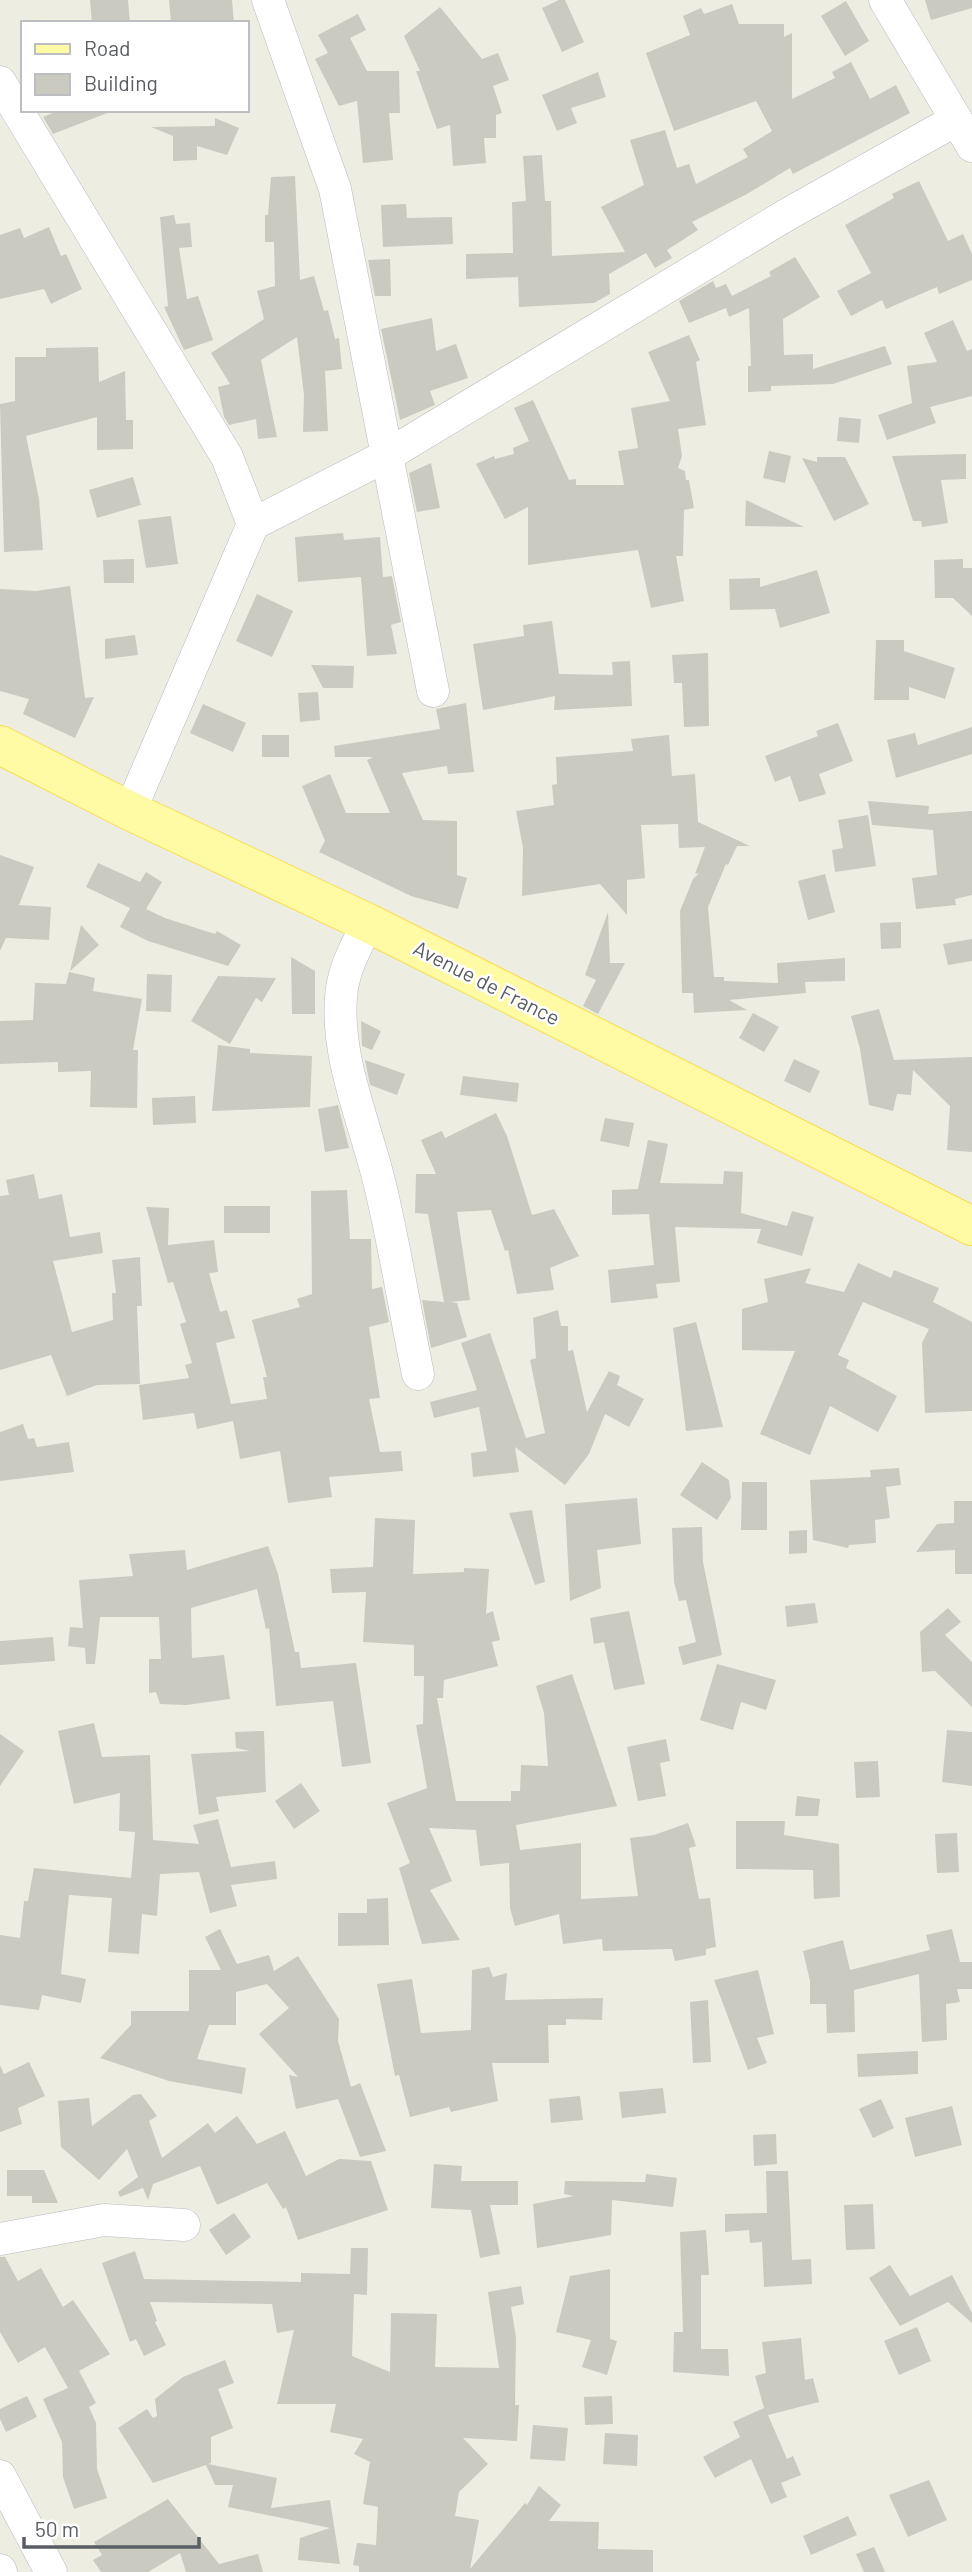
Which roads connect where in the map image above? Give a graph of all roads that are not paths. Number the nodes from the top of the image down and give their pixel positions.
1 (268, 0) edge
2 (885, 0) edge
3 (0, 82) edge
4 (964, 133) edge
5 (386, 456) junction
6 (253, 524) junction
7 (433, 691) dead end
8 (0, 745) edge
9 (130, 811) junction
10 (369, 922) junction
11 (972, 1226) edge
12 (418, 1374) dead end
13 (184, 2225) dead end
14 (0, 2239) edge
15 (0, 2476) edge
16 (51, 2572) edge

1 - 5 street
2 - 4 street
3 - 6 street
4 - 5 street
5 - 6 street
5 - 7 street
6 - 9 street
8 - 9 main road, Avenue de France
9 - 10 main road, Avenue de France
10 - 11 main road, Avenue de France
10 - 12 street
13 - 14 street
15 - 16 street

